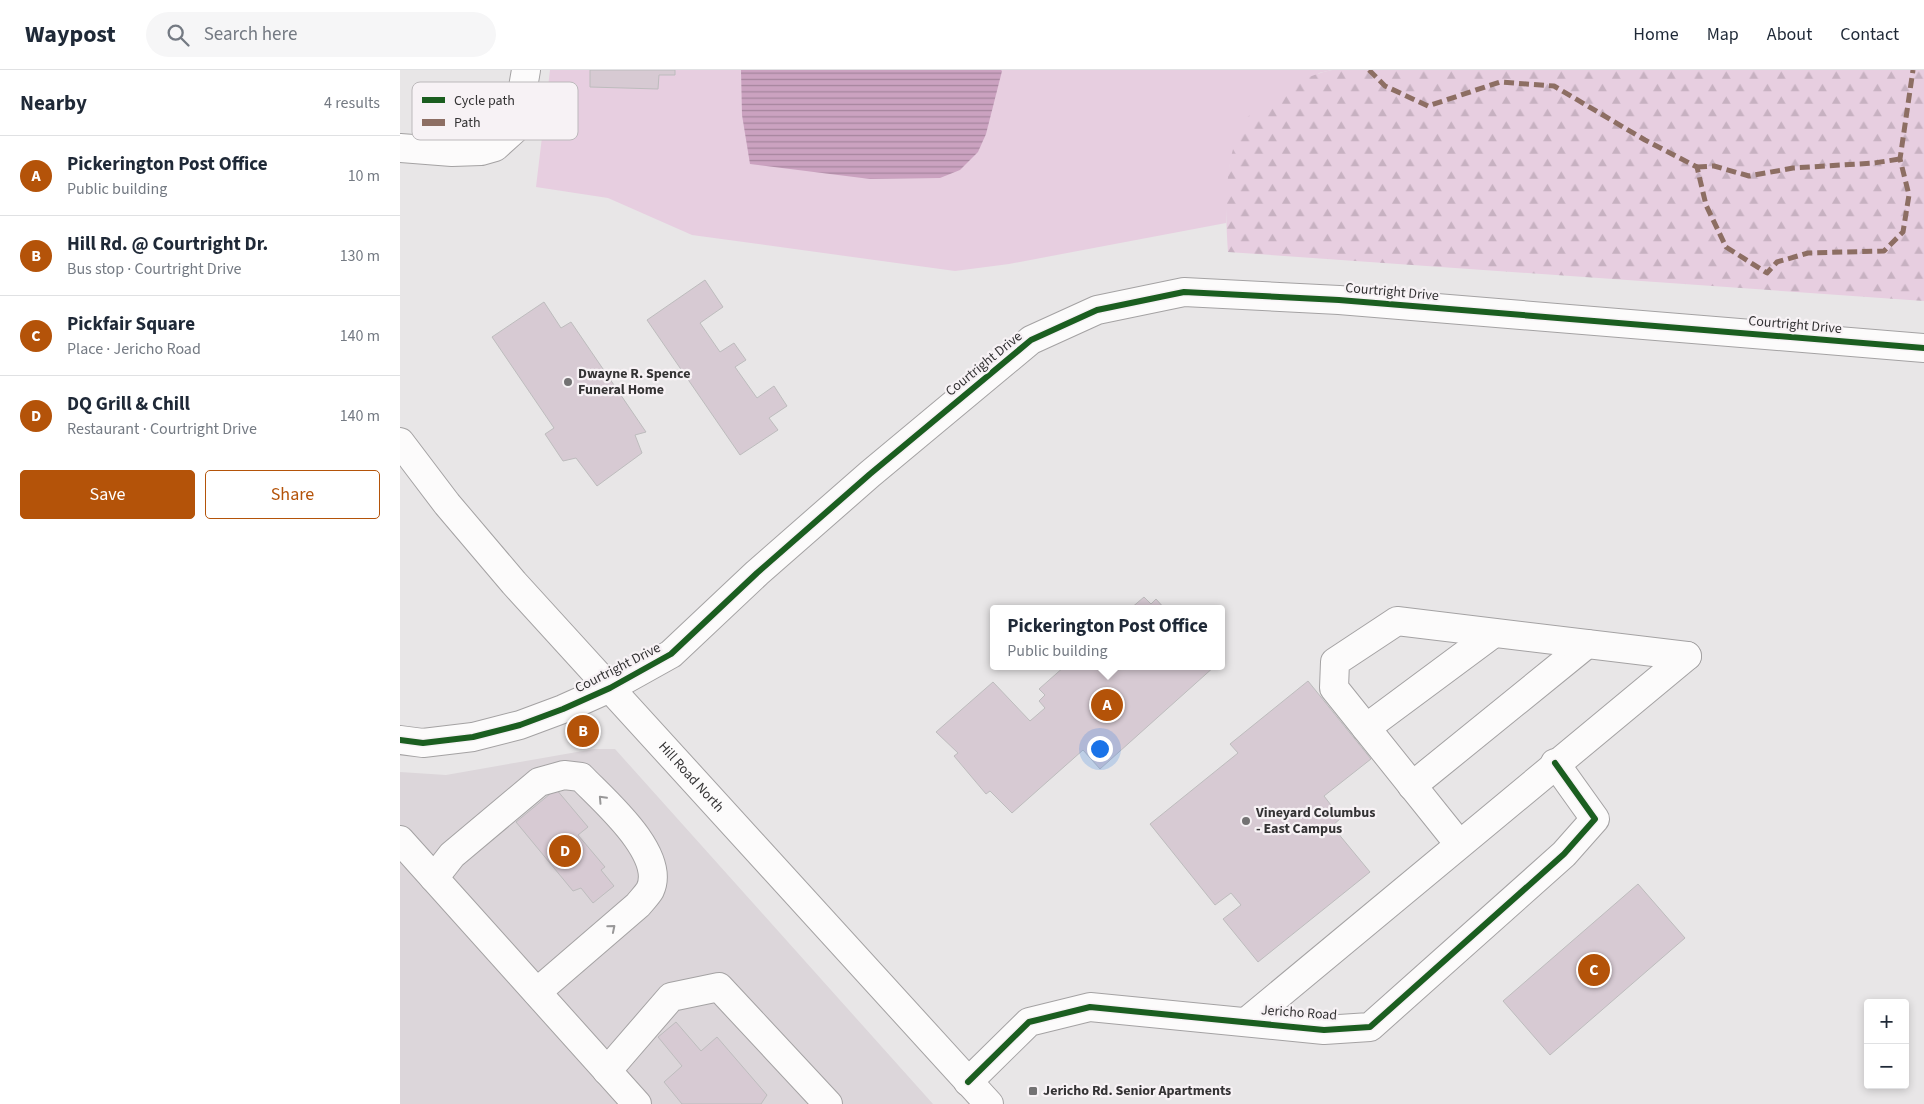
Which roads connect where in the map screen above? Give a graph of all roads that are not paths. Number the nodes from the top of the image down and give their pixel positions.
1 (503, 140) edge
2 (400, 148) edge
3 (1924, 348) edge
4 (400, 442) edge
5 (1494, 633) junction
6 (1587, 644) junction
7 (610, 688) junction
8 (1366, 728) junction
9 (400, 740) edge
10 (1556, 763) junction
11 (1412, 786) junction
12 (400, 840) edge
13 (1459, 844) junction
14 (434, 878) junction
15 (537, 992) junction
16 (1246, 1022) junction
17 (607, 1071) junction
18 (968, 1082) junction
19 (637, 1104) edge
20 (828, 1104) edge
21 (989, 1104) edge

1 - 2 street
3 - 7 street, Courtright Drive
4 - 7 street, Hill Road North
5 - 6 street
5 - 8 street
5 - 8 street
6 - 10 street
6 - 11 street
7 - 9 street, Courtright Drive
7 - 18 street, Hill Road North
8 - 11 street
10 - 13 street
10 - 16 street, Jericho Road
11 - 13 street
12 - 14 street
13 - 16 street
14 - 15 street
15 -> 14 street
15 - 17 street
16 - 18 street, Jericho Road
17 - 19 street
17 - 20 street
18 - 21 street, Hill Road North

